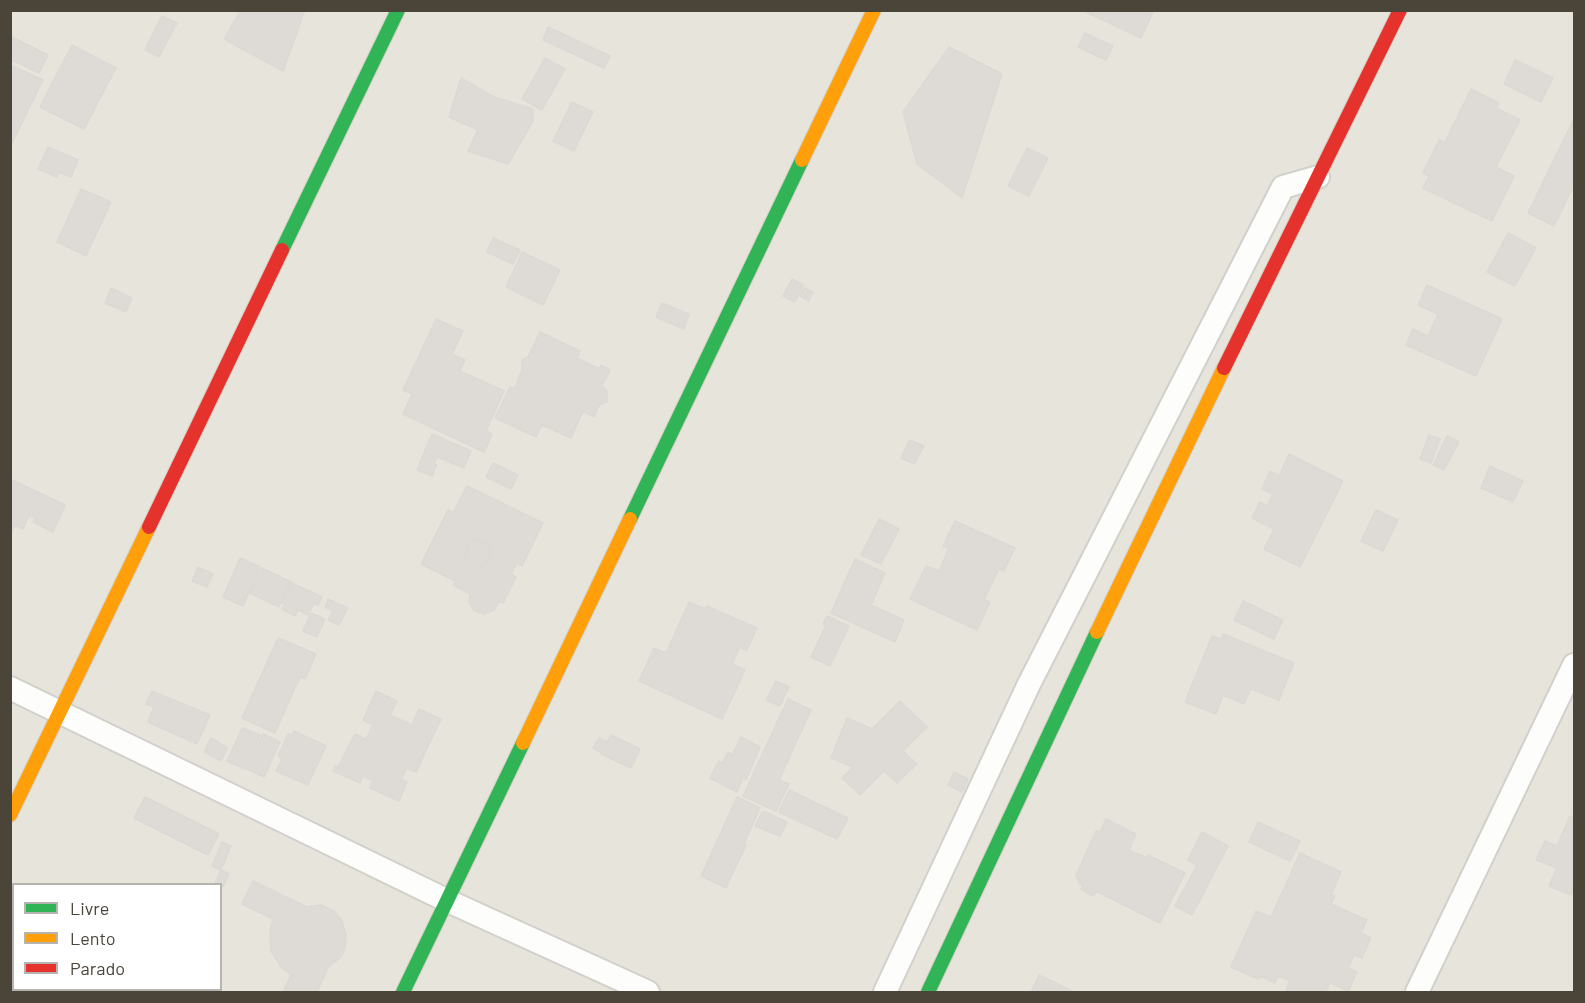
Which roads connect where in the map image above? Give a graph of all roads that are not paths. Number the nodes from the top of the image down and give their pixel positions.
1 (398, 10) edge
2 (874, 10) edge
3 (1400, 10) edge
4 (1318, 177) junction
5 (1575, 665) edge
6 (1029, 684) junction
7 (10, 688) edge
8 (1062, 705) junction
9 (60, 712) junction
10 (10, 815) edge
11 (448, 900) junction
12 (403, 993) edge
13 (648, 993) edge
14 (885, 993) edge
15 (928, 993) edge
16 (1417, 993) edge

1 - 9 street
2 - 11 street
3 - 4 street
4 - 6 street
4 - 8 street
5 - 16 street
6 - 8 street
6 - 14 street
7 - 9 street
8 - 15 street
9 - 10 street
9 - 11 street
11 - 12 street
11 - 13 street

